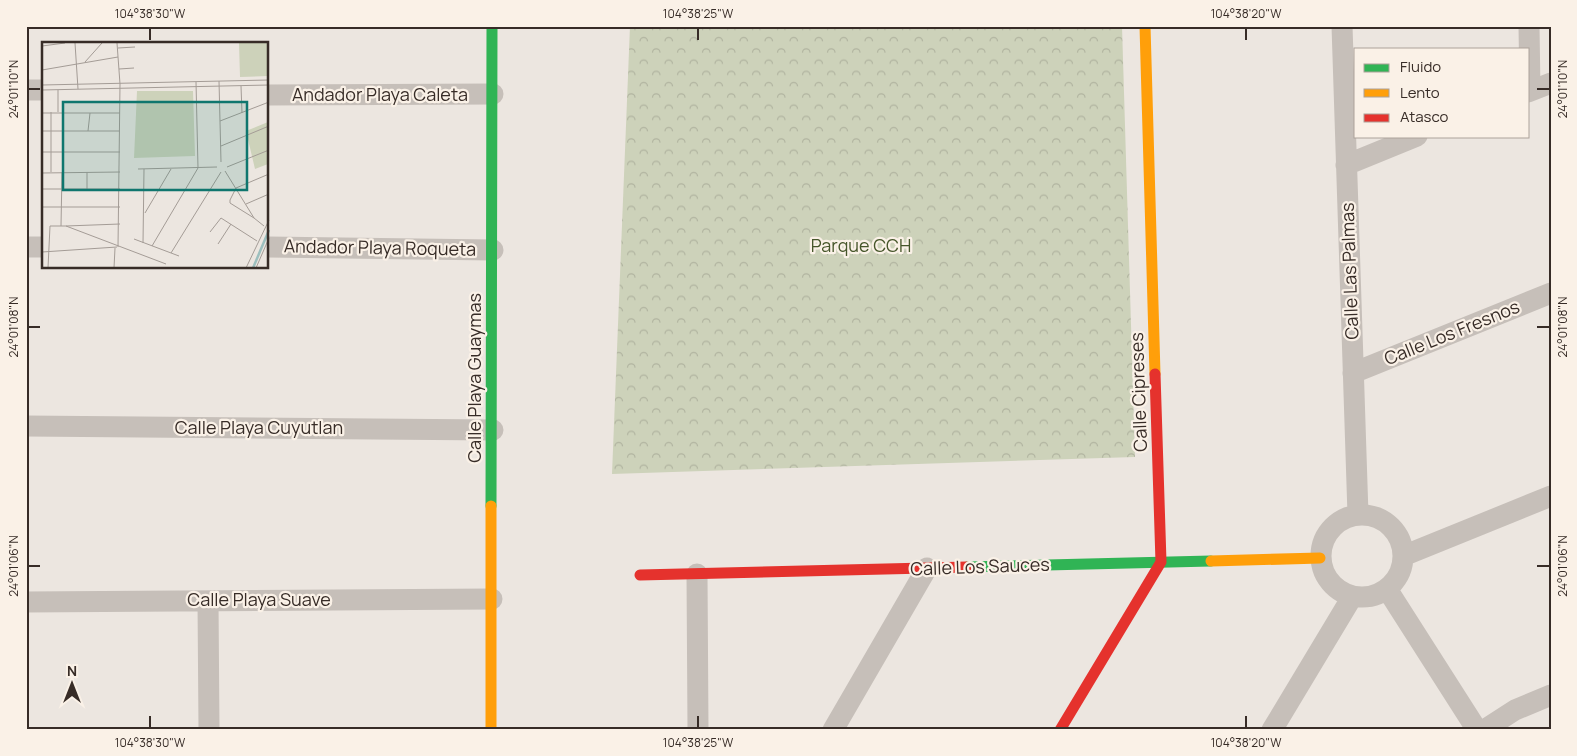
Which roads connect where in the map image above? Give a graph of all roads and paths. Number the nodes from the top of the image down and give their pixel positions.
1 (492, 26) edge
2 (1145, 26) edge
3 (1342, 26) edge
4 (1529, 26) edge
5 (1529, 48) edge
6 (1551, 83) edge
7 (26, 90) edge
8 (42, 90) edge
9 (1530, 91) edge
10 (492, 94) junction
11 (269, 95) edge
12 (1413, 138) edge
13 (1346, 165) junction
14 (26, 247) edge
15 (42, 247) edge
16 (269, 247) edge
17 (492, 250) junction
18 (1551, 293) edge
19 (1353, 373) junction
20 (26, 426) edge
21 (492, 430) junction
22 (1551, 496) edge
23 (1358, 515) junction
24 (1403, 556) junction
25 (1320, 558) junction
26 (1161, 562) junction
27 (927, 568) junction
28 (697, 574) junction
29 (640, 575) dead end
30 (1387, 589) junction
31 (1352, 597) junction
32 (492, 599) junction
33 (208, 600) junction
34 (26, 602) edge
35 (1551, 696) edge
36 (209, 730) edge
37 (491, 730) edge
38 (698, 730) edge
39 (832, 730) edge
40 (1060, 730) edge
41 (1272, 730) edge
42 (1477, 730) edge
43 (1484, 730) edge

1 - 10 street, Calle Playa Guaymas
2 - 26 street, Calle Cipreses
3 - 13 street, Calle Las Palmas
4 - 5 street
6 - 9 street
7 - 8 street
10 - 11 street, Andador Playa Caleta
10 - 17 street, Calle Playa Guaymas
12 - 13 street
13 - 19 street, Calle Las Palmas
14 - 15 street
16 - 17 street, Andador Playa Roqueta
17 - 21 street, Calle Playa Guaymas
18 - 19 street, Calle Los Fresnos
19 - 23 street, Calle Las Palmas
20 - 21 street, Calle Playa Cuyutlan
21 - 32 street, Calle Playa Guaymas
22 - 24 street
23 - 24 street
23 - 25 street
24 - 30 street
25 - 26 street, Calle Los Sauces
25 - 31 street
26 - 27 street, Calle Los Sauces
26 - 40 street
27 - 28 street, Calle Los Sauces
27 - 39 street
28 - 29 street, Calle Los Sauces
28 - 38 street
30 - 31 street
30 - 42 street
31 - 41 street
32 - 33 street, Calle Playa Suave
32 - 37 street, Calle Playa Guaymas
33 - 34 street, Calle Playa Suave
33 - 36 street
35 - 43 street

